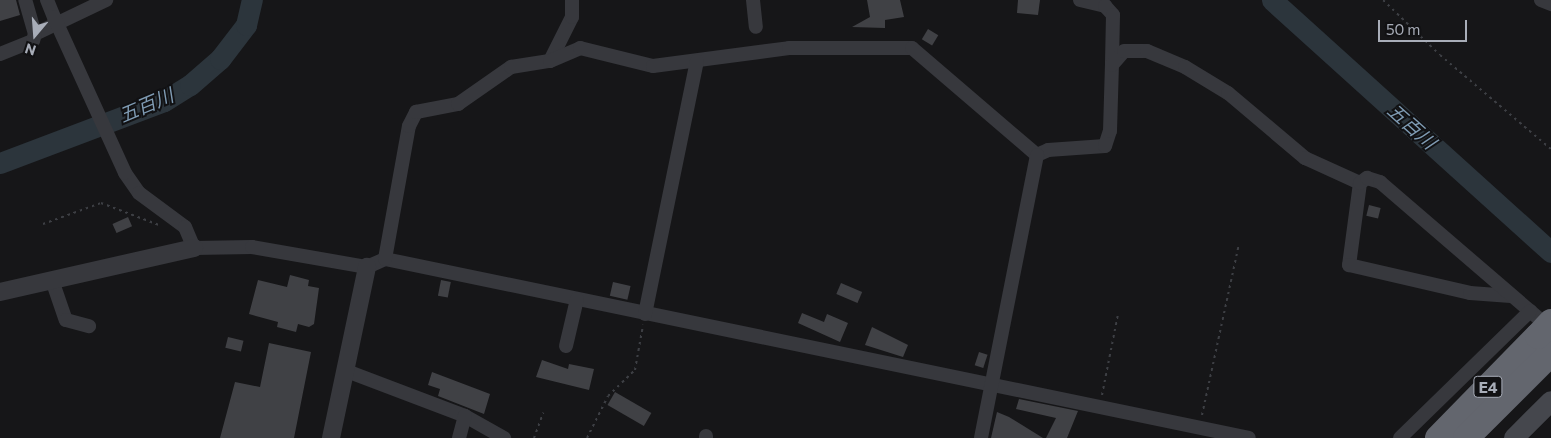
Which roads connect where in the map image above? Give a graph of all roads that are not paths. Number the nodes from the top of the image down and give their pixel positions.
1 (25, 0) edge
2 (47, 0) edge
3 (106, 0) edge
4 (572, 0) edge
5 (753, 0) edge
6 (1080, 0) edge
7 (1541, 0) edge
8 (1551, 4) edge
9 (756, 27) dead end
10 (35, 34) junction
11 (0, 54) edge
12 (550, 60) junction
13 (697, 61) junction
14 (1112, 65) junction
15 (1037, 155) junction
16 (1360, 183) junction
17 (194, 248) junction
18 (385, 260) junction
19 (367, 267) junction
20 (53, 282) junction
21 (0, 292) edge
22 (1511, 296) junction
23 (577, 300) junction
24 (645, 314) junction
25 (89, 326) dead end
26 (1544, 330) edge
27 (566, 346) dead end
28 (344, 370) junction
29 (992, 385) junction
30 (1551, 401) edge
31 (465, 416) junction
32 (331, 438) edge
33 (459, 438) edge
34 (504, 438) edge
35 (982, 438) edge
36 (1249, 438) edge
37 (1400, 438) edge
38 (1438, 438) edge
39 (1466, 438) edge
40 (1514, 438) edge

1 - 10 street
2 - 17 street, bridge
3 - 10 street
4 - 12 street
5 - 9 street
6 - 14 street
7 - 8 street
10 - 11 street
12 - 13 street
12 - 18 street
13 - 15 street
13 - 24 street
14 - 15 street
14 - 16 street
15 - 29 street
16 - 22 street
16 - 22 street
17 - 19 street
17 - 20 street
18 - 19 street
18 - 23 street
19 - 28 street
20 - 21 street
20 - 25 street
22 - 26 street
23 - 24 street
23 - 27 street
24 - 29 street
26 - 37 street
26 - 38 highway, E4
26 - 39 highway, E4
28 - 31 street
28 - 32 street
29 - 35 street
29 - 36 street
30 - 40 main road
31 - 33 street
31 - 34 street

